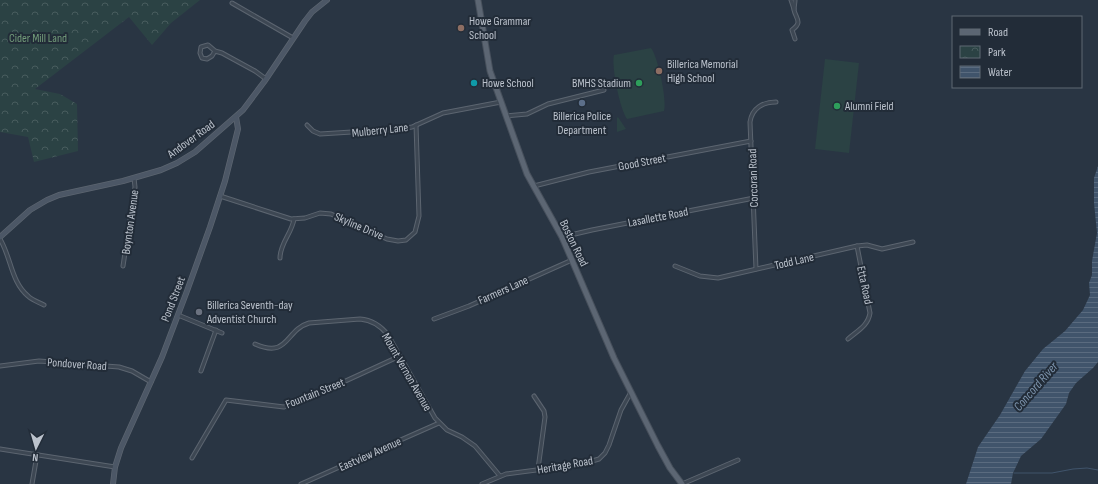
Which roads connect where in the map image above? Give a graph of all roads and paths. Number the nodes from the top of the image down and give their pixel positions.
1 (327, 0) edge
2 (478, 0) edge
3 (791, 0) edge
4 (795, 0) edge
5 (232, 3) dead end
6 (794, 11) junction
7 (293, 38) junction
8 (796, 39) dead end
9 (214, 51) junction
10 (266, 79) junction
11 (604, 90) dead end
12 (501, 102) junction
13 (776, 102) dead end
14 (506, 116) junction
15 (236, 117) junction
16 (307, 125) dead end
17 (416, 125) junction
18 (751, 141) junction
19 (134, 178) junction
20 (533, 186) junction
21 (220, 196) junction
22 (754, 198) junction
23 (294, 219) junction
24 (562, 237) junction
25 (0, 238) edge
26 (913, 242) dead end
27 (857, 246) junction
28 (280, 258) dead end
29 (572, 260) junction
30 (123, 266) dead end
31 (675, 266) dead end
32 (756, 269) junction
33 (44, 305) dead end
34 (178, 315) junction
35 (434, 319) dead end
36 (216, 330) junction
37 (222, 333) dead end
38 (848, 339) dead end
39 (254, 344) dead end
40 (400, 356) junction
41 (0, 366) edge
42 (201, 371) dead end
43 (151, 382) junction
44 (631, 392) junction
45 (534, 396) dead end
46 (439, 423) junction
47 (0, 449) edge
48 (37, 455) junction
49 (192, 458) dead end
50 (738, 460) dead end
51 (115, 468) junction
52 (538, 470) junction
53 (500, 476) junction
54 (32, 484) edge
55 (113, 484) edge
56 (301, 484) edge
57 (482, 484) edge
58 (682, 484) edge

1 - 7 main road, Andover Road
2 - 12 main road, Boston Road
3 - 6 street
4 - 6 street
5 - 7 street
6 - 8 street
7 - 10 main road, Andover Road
9 - 9 street
9 - 10 street
10 - 15 main road, Andover Road
11 - 14 street
12 - 14 main road, Boston Road
12 - 17 street, Mulberry Lane
13 - 18 street, Corcoran Road
14 - 20 main road, Boston Road
15 - 19 main road, Andover Road
15 - 21 main road, Pond Street
16 - 17 street, Mulberry Lane
17 - 23 street, Skyline Drive
18 - 20 street, Good Street
18 - 22 street, Corcoran Road
19 - 25 main road, Andover Road
19 - 30 street, Boynton Avenue
20 - 24 main road, Boston Road
21 - 23 street, Skyline Drive
21 - 34 main road, Pond Street
22 - 24 street, Lasallette Road
22 - 32 street, Corcoran Road
23 - 28 street
24 - 29 main road, Boston Road
25 - 33 street
26 - 27 street, Todd Lane
27 - 32 street, Todd Lane
27 - 38 street, Etta Road
29 - 35 street, Farmers Lane
29 - 44 main road, Boston Road
31 - 32 street, Todd Lane
34 - 36 street
34 - 43 main road, Pond Street
36 - 37 street
36 - 42 street
39 - 40 street, Mount Vernon Avenue
40 - 46 street, Mount Vernon Avenue
40 - 49 street, Fountain Street
41 - 43 street, Pondover Road
43 - 51 main road, Pond Street
44 - 52 street, Heritage Road
44 - 58 main road, Boston Road
45 - 52 street
46 - 53 street, Mount Vernon Avenue
46 - 56 street, Eastview Avenue
47 - 48 street
48 - 51 street
48 - 54 street
50 - 58 street
51 - 55 main road, Pond Street
52 - 53 street, Heritage Road
53 - 57 street, Heritage Road

